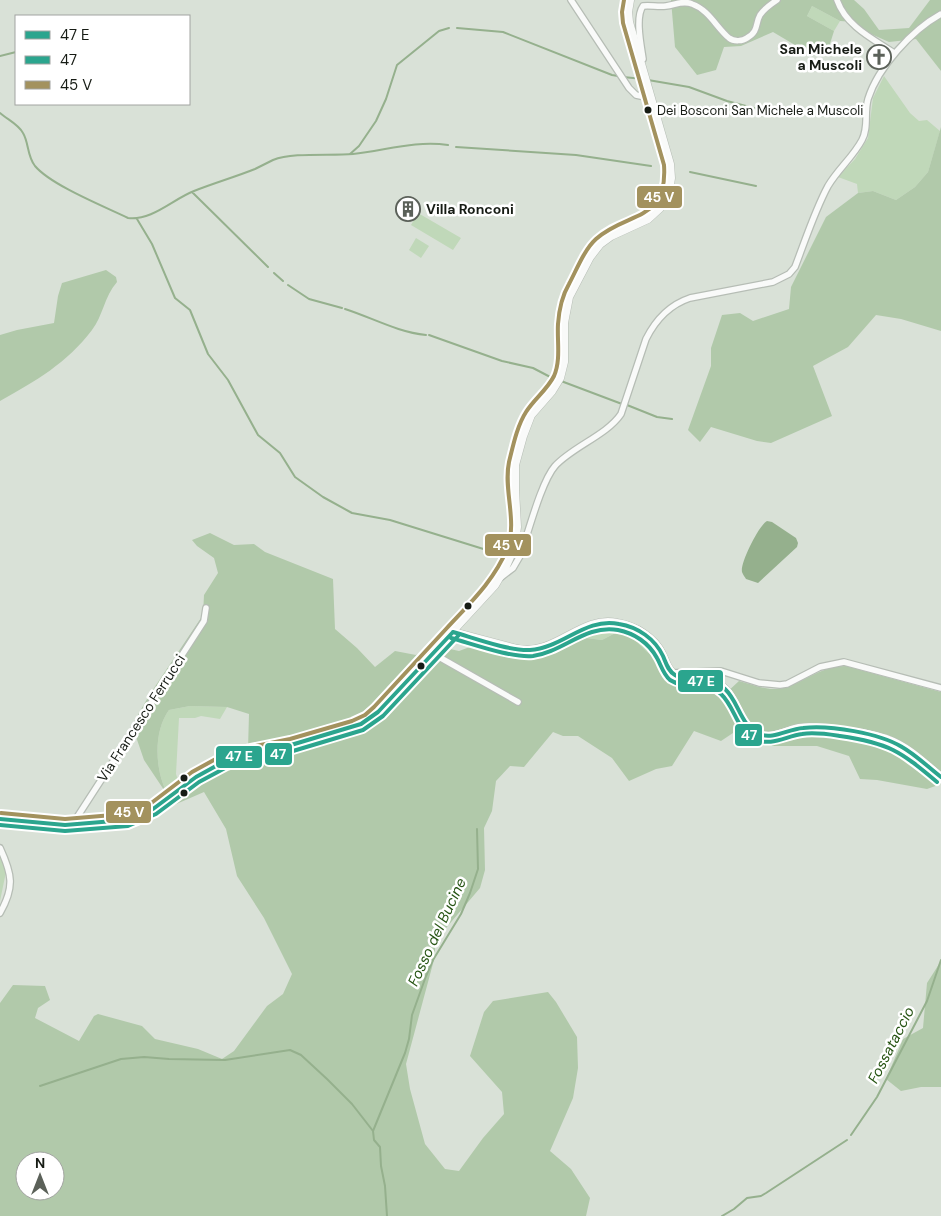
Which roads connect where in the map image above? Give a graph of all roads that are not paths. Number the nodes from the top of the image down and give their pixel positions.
1 (571, 0) edge
2 (630, 0) edge
3 (777, 0) edge
4 (837, 0) edge
5 (941, 14) edge
6 (894, 53) junction
7 (644, 76) junction
8 (650, 98) junction
9 (500, 578) junction
10 (206, 608) dead end
11 (453, 632) junction
12 (432, 653) junction
13 (671, 673) junction
14 (941, 688) edge
15 (518, 702) dead end
16 (941, 777) edge
17 (0, 820) edge
18 (72, 825) junction
19 (0, 848) edge
20 (0, 913) edge

1 - 8 street
2 - 7 main road
3 - 7 street
4 - 6 street
5 - 6 street
6 - 9 street
7 - 8 main road
8 - 9 main road
9 - 11 main road
10 - 18 street, Via Francesco Ferrucci
11 - 12 main road
11 - 13 main road
12 - 15 street
12 - 18 main road
13 - 14 street
13 - 16 main road
17 - 18 main road
19 - 20 street

